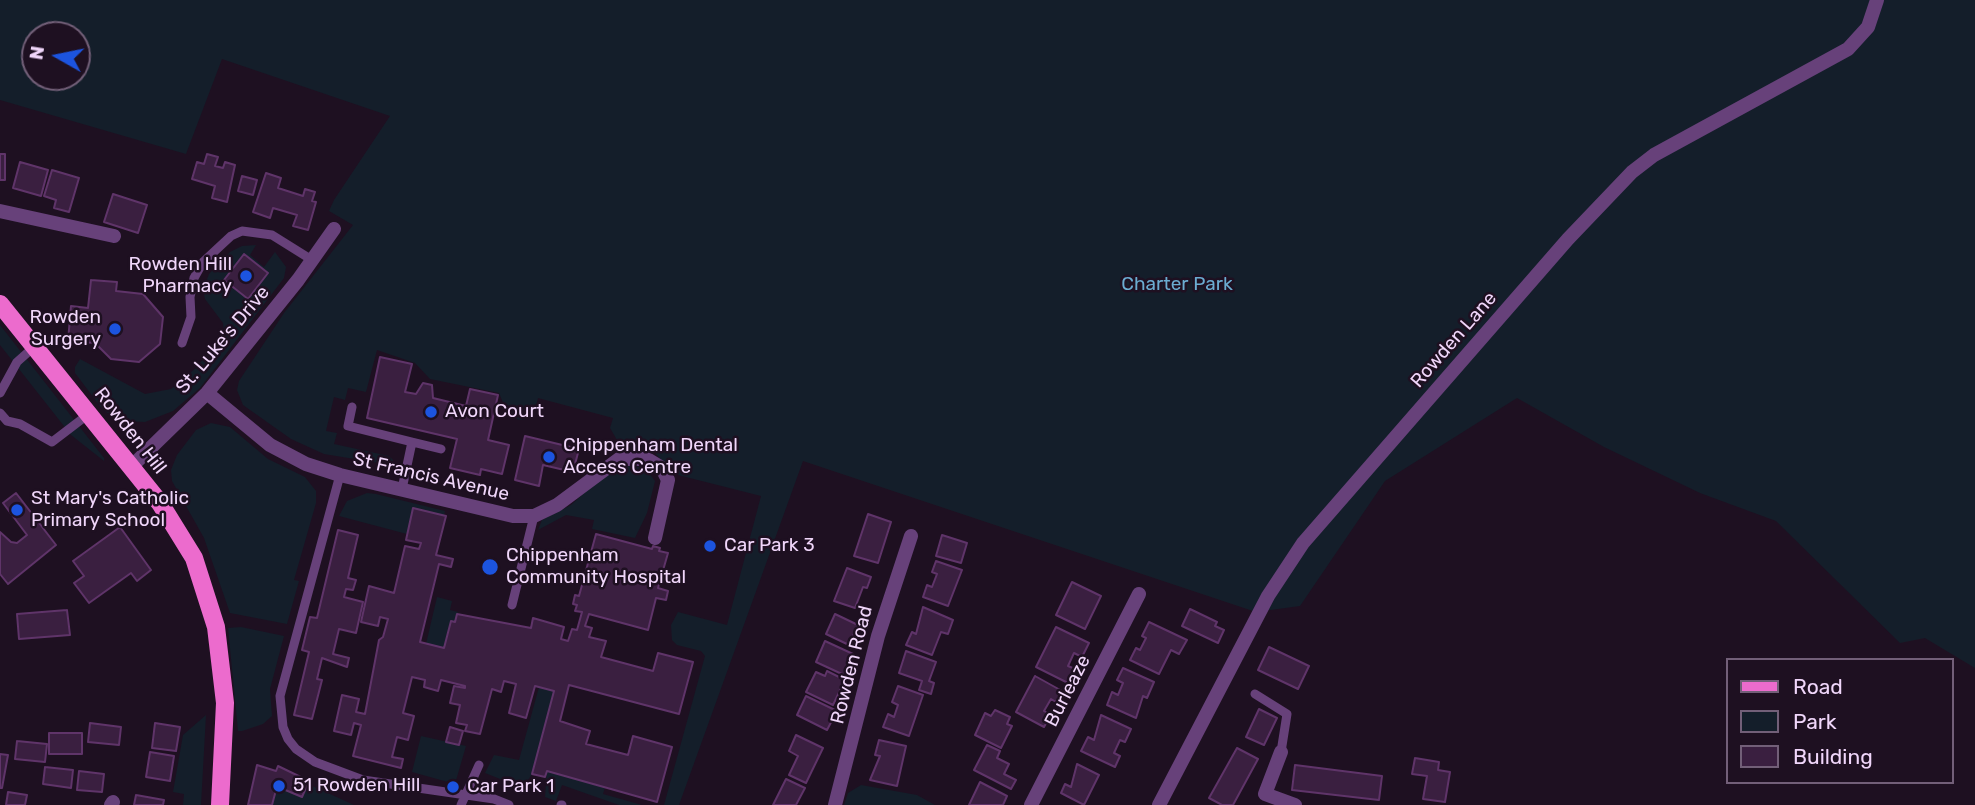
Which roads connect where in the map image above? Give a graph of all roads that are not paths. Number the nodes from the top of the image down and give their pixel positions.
1 (1877, 0) edge
2 (0, 211) edge
3 (334, 229) dead end
4 (114, 236) dead end
5 (312, 260) junction
6 (0, 304) edge
7 (183, 343) dead end
8 (35, 346) junction
9 (0, 393) edge
10 (206, 393) junction
11 (352, 407) dead end
12 (0, 413) edge
13 (90, 413) junction
14 (412, 442) junction
15 (441, 449) dead end
16 (131, 467) junction
17 (340, 475) junction
18 (402, 489) junction
19 (534, 516) junction
20 (911, 536) dead end
21 (655, 538) dead end
22 (1139, 594) dead end
23 (512, 605) dead end
24 (1255, 694) dead end
25 (1281, 752) joint
26 (479, 765) dead end
27 (463, 801) edge
28 (220, 805) edge
29 (509, 805) edge
30 (835, 805) edge
31 (1031, 805) edge
32 (1159, 805) edge
33 (1295, 805) edge

1 - 32 street, Rowden Lane
2 - 4 street
3 - 5 street, St. Luke's Drive
5 - 7 lane
5 - 10 street, St. Luke's Drive
6 - 8 main road, Rowden Hill
8 - 9 lane
8 - 13 main road, Rowden Hill
10 - 16 street, St. Luke's Drive
10 - 17 street, St Francis Avenue
11 - 14 lane
12 - 13 lane
13 - 16 main road, Rowden Hill
14 - 15 lane
14 - 18 lane
16 - 28 main road, Rowden Hill
17 - 18 street, St Francis Avenue
17 - 27 lane
18 - 19 street, St Francis Avenue
19 - 21 street
19 - 23 lane
20 - 30 street, Rowden Road
22 - 31 street, Burleaze
24 - 25 lane
25 - 33 street
26 - 27 lane
27 - 29 lane

